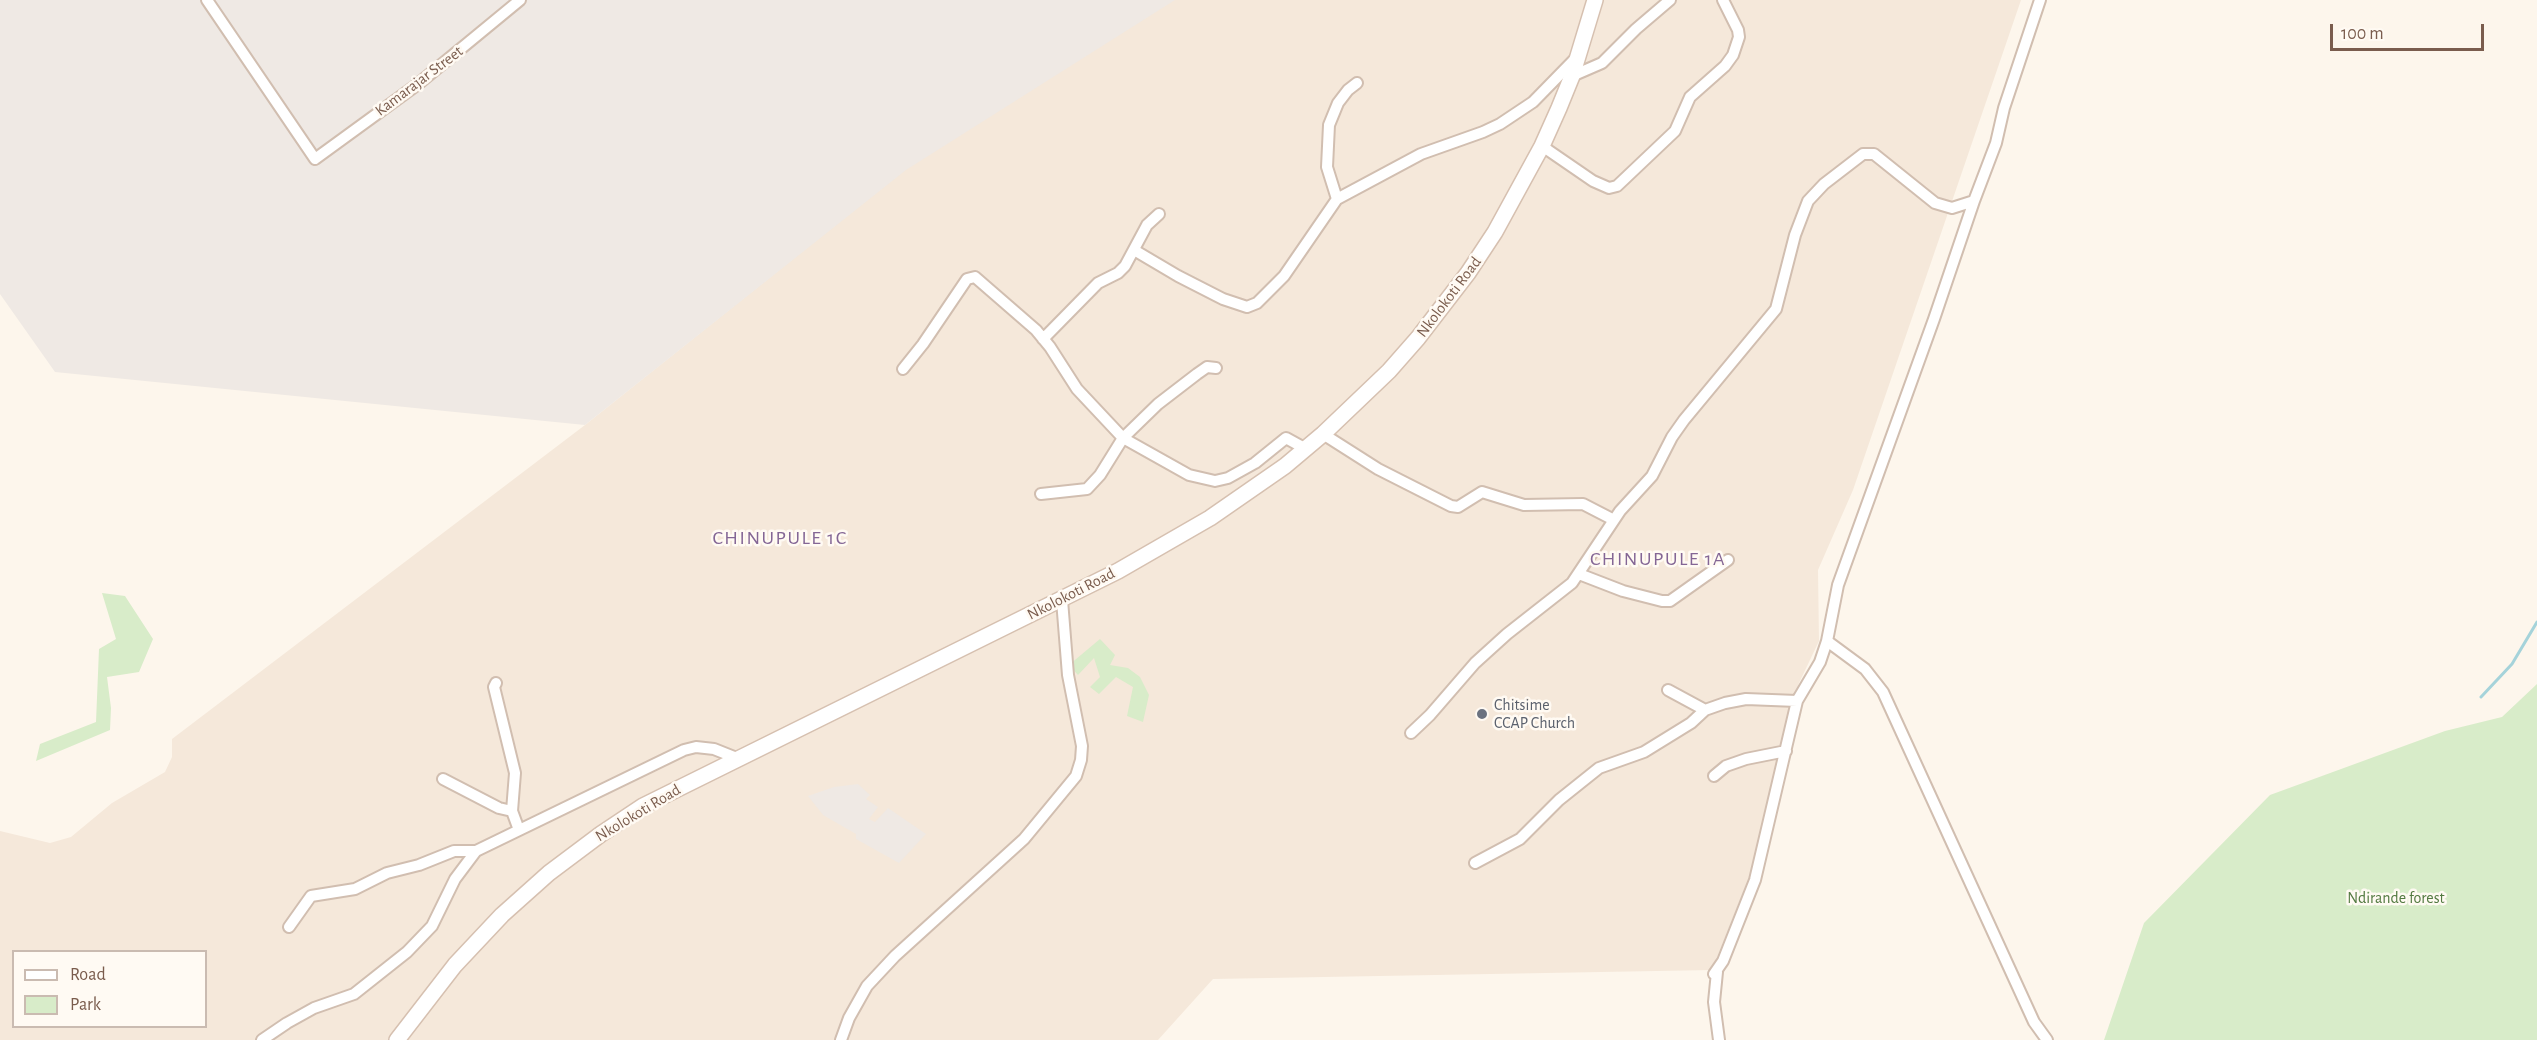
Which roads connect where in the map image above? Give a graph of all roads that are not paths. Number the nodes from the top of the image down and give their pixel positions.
1 (207, 0) edge
2 (520, 0) edge
3 (1595, 0) edge
4 (1671, 0) edge
5 (1724, 0) edge
6 (2040, 0) edge
7 (1579, 56) junction
8 (1572, 76) junction
9 (1357, 83) dead end
10 (1542, 146) junction
11 (1337, 199) junction
12 (1974, 201) junction
13 (1159, 214) dead end
14 (1134, 250) junction
15 (1043, 339) junction
16 (1216, 368) dead end
17 (903, 369) dead end
18 (1323, 434) junction
19 (1123, 438) junction
20 (1305, 449) junction
21 (1041, 495) dead end
22 (1614, 520) junction
23 (1728, 560) dead end
24 (1579, 574) junction
25 (1062, 600) junction
26 (1827, 641) junction
27 (496, 683) dead end
28 (1668, 690) dead end
29 (1797, 700) junction
30 (1705, 710) junction
31 (1410, 733) dead end
32 (1786, 751) junction
33 (738, 759) junction
34 (1714, 776) dead end
35 (443, 779) dead end
36 (512, 811) junction
37 (519, 830) junction
38 (476, 851) junction
39 (1475, 863) dead end
40 (289, 927) dead end
41 (262, 1040) edge
42 (397, 1040) edge
43 (841, 1040) edge
44 (1719, 1040) edge
45 (2047, 1040) edge

1 - 2 street, Kamarajar Street
3 - 7 main road, Nkolokoti Road
4 - 8 street
5 - 10 street
6 - 12 street
7 - 8 main road, Nkolokoti Road
7 - 11 street
8 - 10 main road, Nkolokoti Road
9 - 11 street
10 - 18 main road, Nkolokoti Road
11 - 14 street
12 - 22 street
12 - 26 street
13 - 14 street
14 - 15 street
15 - 17 street
15 - 19 street
16 - 19 street
18 - 20 main road, Nkolokoti Road
18 - 22 street
19 - 20 street
19 - 21 street
20 - 25 main road, Nkolokoti Road
22 - 24 street
23 - 24 street
24 - 31 street
25 - 33 main road, Nkolokoti Road
25 - 43 street
26 - 29 street
26 - 45 street
27 - 36 street
28 - 30 street
29 - 30 street
29 - 32 street
30 - 39 street
32 - 34 street
32 - 44 street
33 - 37 street
33 - 42 main road, Nkolokoti Road
35 - 36 street
36 - 37 street
37 - 38 street
38 - 40 street
38 - 41 street

